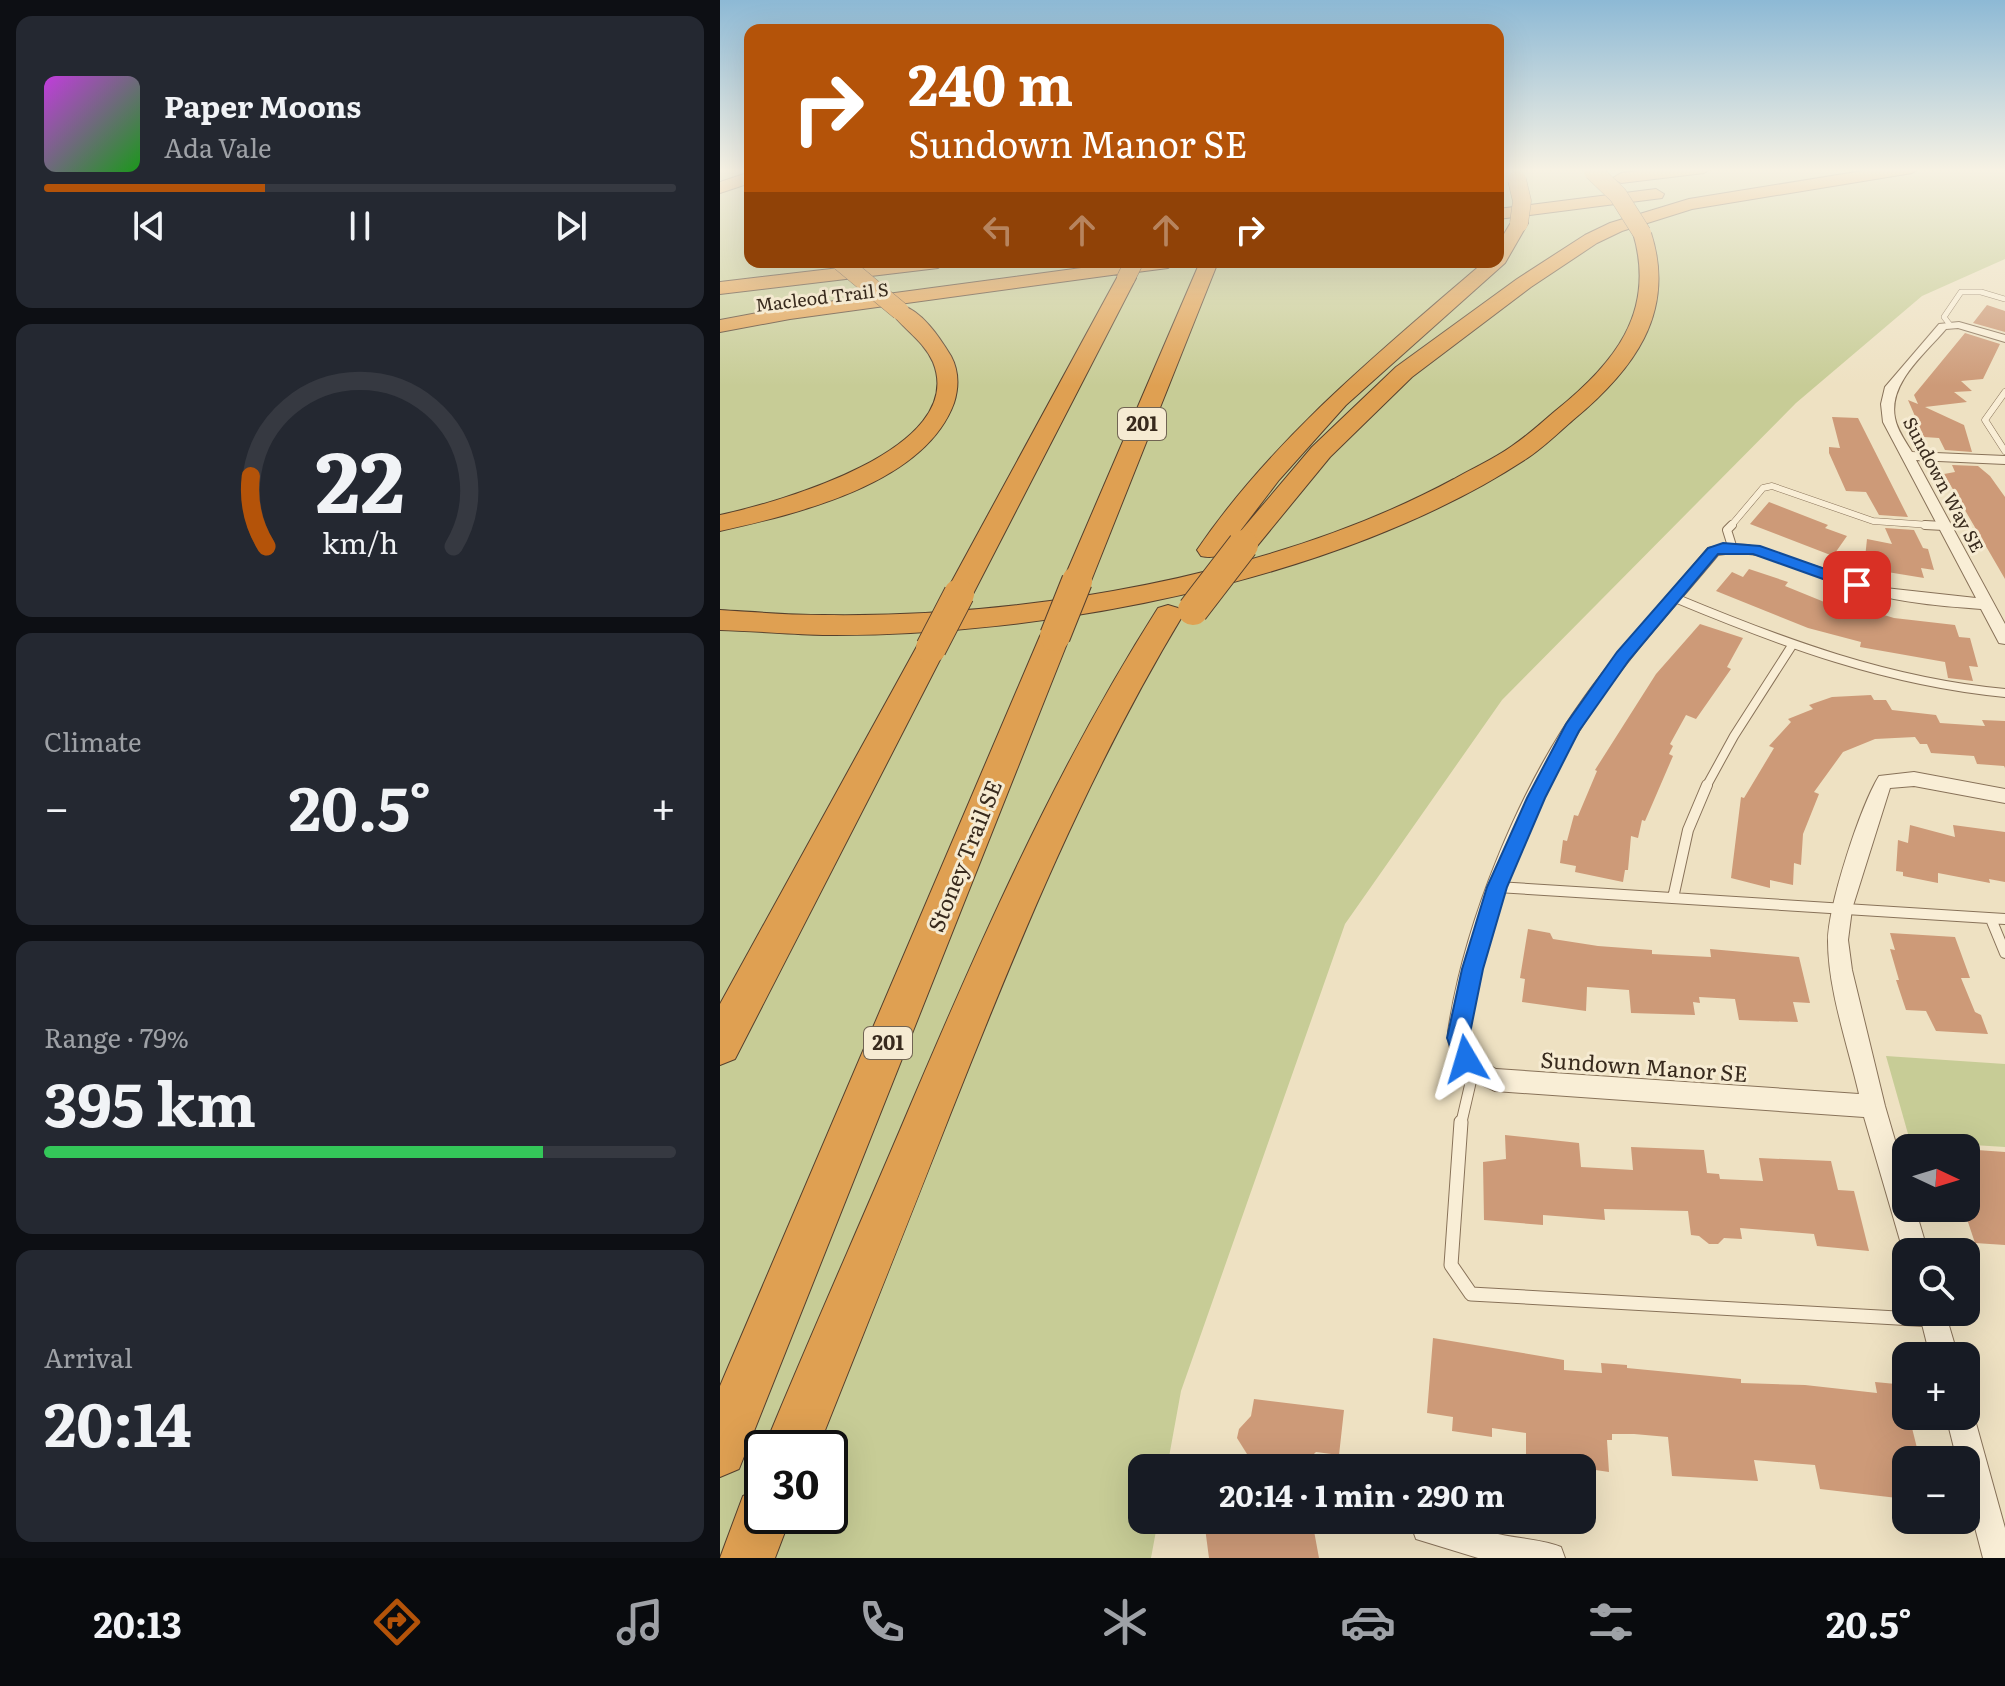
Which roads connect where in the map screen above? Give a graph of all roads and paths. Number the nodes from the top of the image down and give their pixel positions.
1 (1588, 241) edge
2 (1644, 241) edge
3 (848, 268) edge
4 (888, 268) edge
5 (1110, 268) edge
6 (1124, 268) edge
7 (1127, 268) edge
8 (1206, 268) edge
9 (1489, 268) edge
10 (720, 288) edge
11 (2005, 299) edge
12 (720, 311) edge
13 (1950, 325) junction
14 (720, 326) edge
15 (2005, 339) edge
16 (2005, 392) edge
17 (2005, 451) edge
18 (1906, 456) junction
19 (2005, 460) edge
20 (720, 523) edge
21 (1944, 526) junction
22 (1732, 546) junction
23 (1675, 598) junction
24 (1986, 604) junction
25 (1180, 612) junction
26 (720, 620) edge
27 (2005, 639) edge
28 (1791, 647) junction
29 (2005, 693) edge
30 (2005, 796) edge
31 (1497, 887) junction
32 (1673, 898) junction
33 (1842, 909) junction
34 (1991, 919) junction
35 (2005, 919) edge
36 (2005, 953) edge
37 (720, 1045) edge
38 (1474, 1068) junction
39 (1873, 1106) junction
40 (1911, 1238) edge
41 (1892, 1314) edge
42 (798, 1430) edge
43 (1964, 1430) edge
44 (720, 1450) edge
45 (756, 1534) edge
46 (1447, 1534) edge
47 (746, 1558) edge
48 (1550, 1558) edge
49 (1998, 1558) edge

1 - 25 highway, bridge
2 - 26 highway, bridge
3 - 20 highway, bridge
4 - 10 highway, Macleod Trail S
5 - 12 highway, Macleod Trail S
6 - 14 highway
7 - 37 highway, bridge
8 - 44 highway, Stoney Trail SE / 201, bridge
9 - 25 highway
11 - 13 lane
13 - 15 street
13 - 18 street, Sundown Way SE
16 - 17 lane
18 - 19 street
18 - 21 street, Sundown Way SE
21 - 22 lane
21 - 24 street, Sundown Way SE
22 - 23 street
22 - 24 street
23 - 28 lane
23 - 31 street
24 - 27 street, Sundown Way SE
25 - 42 highway
28 - 29 lane
28 - 32 lane
30 - 33 street
31 - 32 lane
31 - 38 street
32 - 33 lane
33 - 34 lane
33 - 39 street
34 - 35 lane
34 - 36 lane
38 - 39 street, Sundown Manor SE
38 - 41 lane
39 - 40 street
43 - 49 street
45 - 47 highway
46 - 48 street

